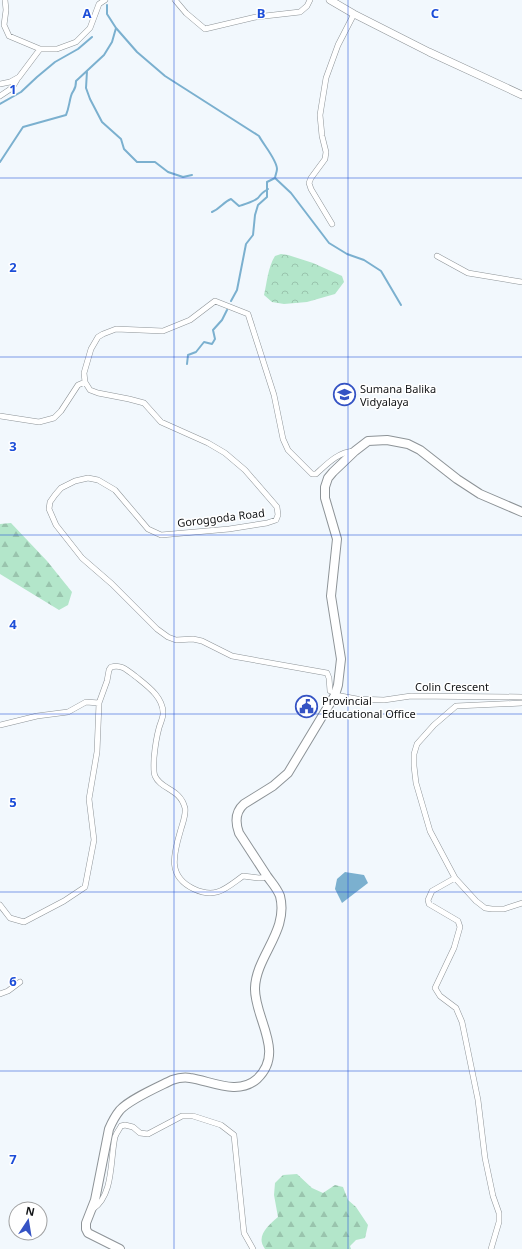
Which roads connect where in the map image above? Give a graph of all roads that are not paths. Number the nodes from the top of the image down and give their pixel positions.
1 (5, 0) edge
2 (105, 0) edge
3 (176, 0) edge
4 (310, 0) edge
5 (330, 0) edge
6 (98, 2) edge
7 (354, 14) junction
8 (40, 49) junction
9 (19, 78) junction
10 (0, 84) edge
11 (522, 95) edge
12 (0, 96) edge
13 (332, 224) dead end
14 (437, 256) dead end
15 (522, 282) edge
16 (85, 382) junction
17 (0, 416) edge
18 (355, 450) junction
19 (522, 512) edge
20 (335, 694) junction
21 (522, 697) edge
22 (99, 703) junction
23 (522, 704) edge
24 (0, 725) edge
25 (268, 877) junction
26 (455, 878) junction
27 (522, 903) edge
28 (0, 905) edge
29 (20, 982) dead end
30 (0, 994) edge
31 (90, 1211) junction
32 (120, 1249) edge
33 (253, 1249) edge
34 (491, 1249) edge

1 - 8 street
2 - 6 street
3 - 4 street
5 - 7 street
6 - 8 street
7 - 11 street
7 - 13 street
8 - 9 street
9 - 10 street
9 - 12 street
14 - 15 street
16 - 17 street
16 - 18 street
16 - 20 street, Goroggoda Road
18 - 19 main road
18 - 20 main road
20 - 21 street, Colin Crescent
20 - 25 main road
22 - 24 street
22 - 25 street
22 - 28 street
23 - 26 street
25 - 31 main road
26 - 27 street
26 - 34 street
29 - 30 street
31 - 32 main road
31 - 33 street

